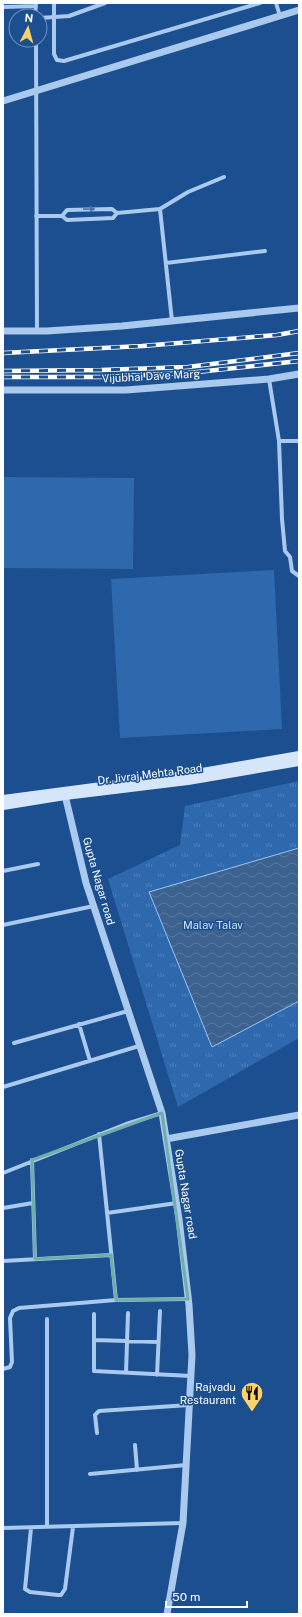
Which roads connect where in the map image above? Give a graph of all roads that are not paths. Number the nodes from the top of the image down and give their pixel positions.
1 (54, 3) edge
2 (105, 3) edge
3 (260, 3) edge
4 (276, 3) edge
5 (36, 4) edge
6 (3, 7) edge
7 (299, 10) edge
8 (280, 16) junction
9 (48, 17) edge
10 (53, 17) junction
11 (36, 48) edge
12 (37, 91) junction
13 (3, 101) edge
14 (224, 178) dead end
15 (160, 208) junction
16 (117, 213) junction
17 (36, 216) junction
18 (62, 216) junction
19 (265, 251) dead end
20 (166, 263) junction
21 (299, 308) edge
22 (172, 322) junction
23 (3, 330) edge
24 (37, 331) junction
25 (299, 374) edge
26 (269, 379) junction
27 (3, 390) edge
28 (279, 441) junction
29 (299, 441) edge
30 (299, 576) edge
31 (299, 755) edge
32 (299, 762) edge
33 (64, 793) junction
34 (3, 799) edge
35 (3, 806) edge
36 (38, 864) dead end
37 (3, 871) edge
38 (94, 906) junction
39 (3, 925) edge
40 (128, 1010) junction
41 (79, 1024) junction
42 (14, 1043) dead end
43 (139, 1046) junction
44 (90, 1061) junction
45 (3, 1087) edge
46 (162, 1113) junction
47 (299, 1115) edge
48 (99, 1134) junction
49 (166, 1139) junction
50 (32, 1160) junction
51 (3, 1173) edge
52 (177, 1203) junction
53 (33, 1204) junction
54 (3, 1208) edge
55 (107, 1213) junction
56 (111, 1255) junction
57 (35, 1259) junction
58 (3, 1260) edge
59 (188, 1299) junction
60 (116, 1300) junction
61 (160, 1311) dead end
62 (128, 1313) dead end
63 (94, 1314) dead end
64 (47, 1319) dead end
65 (94, 1340) junction
66 (127, 1341) junction
67 (158, 1342) junction
68 (3, 1369) edge
69 (126, 1374) junction
70 (157, 1375) junction
71 (191, 1376) junction
72 (189, 1405) junction
73 (97, 1433) dead end
74 (135, 1445) dead end
75 (186, 1465) junction
76 (137, 1470) junction
77 (90, 1474) dead end
78 (183, 1523) junction
79 (47, 1527) junction
80 (73, 1527) junction
81 (3, 1528) edge
82 (31, 1528) junction
83 (167, 1614) edge

1 - 10 street
2 - 10 street
3 - 10 street
4 - 8 street
5 - 6 street
7 - 8 street
8 - 12 street
9 - 10 street
11 - 12 street
12 - 13 street
12 - 17 street
14 - 15 street
15 - 16 street
15 - 20 street
16 - 18 street
18 -> 16 street
17 - 18 street
17 - 24 street
19 - 20 street
20 - 22 street
21 - 22 street
22 - 24 street
23 - 24 street
25 - 26 street, Vijubhai Dave Marg
26 - 27 street, Vijubhai Dave Marg
26 - 28 street
28 - 29 street
28 - 30 street
31 - 33 main road
32 - 33 main road, Dr. Jivraj Mehta Road
33 - 34 main road
33 - 35 main road, Dr. Jivraj Mehta Road
33 - 38 street, Gupta Nagar road
36 - 37 street
38 - 39 street
38 - 40 street, Gupta Nagar road
40 - 41 street
40 - 43 street, Gupta Nagar road
41 - 42 street
41 - 44 street
43 - 44 street
43 - 46 street, Gupta Nagar road
44 - 45 street
46 - 48 street
46 - 49 street, Gupta Nagar road
47 - 49 street
48 - 50 street
48 - 55 street
49 - 52 street, Gupta Nagar road
50 - 51 street
50 - 53 street
52 - 55 street
52 - 59 street, Gupta Nagar road
53 - 54 street
53 - 57 street
55 - 56 street
56 - 57 street
56 - 60 street
57 - 58 street
59 - 60 street
59 - 71 street, Gupta Nagar road
60 - 68 street
61 - 67 street
62 - 66 street
63 - 65 street
64 - 79 street
65 - 66 street
65 - 69 street
66 - 67 street
66 - 69 street
67 - 70 street
69 - 70 street
70 - 71 street
71 - 72 street, Gupta Nagar road
72 - 73 street
72 - 75 street, Gupta Nagar road
74 - 76 street
75 - 76 street
75 - 78 street, Gupta Nagar road
76 - 77 street
78 - 80 street
78 - 83 street, Gupta Nagar road
79 - 80 street
79 - 82 street
80 - 82 street
81 - 82 street

